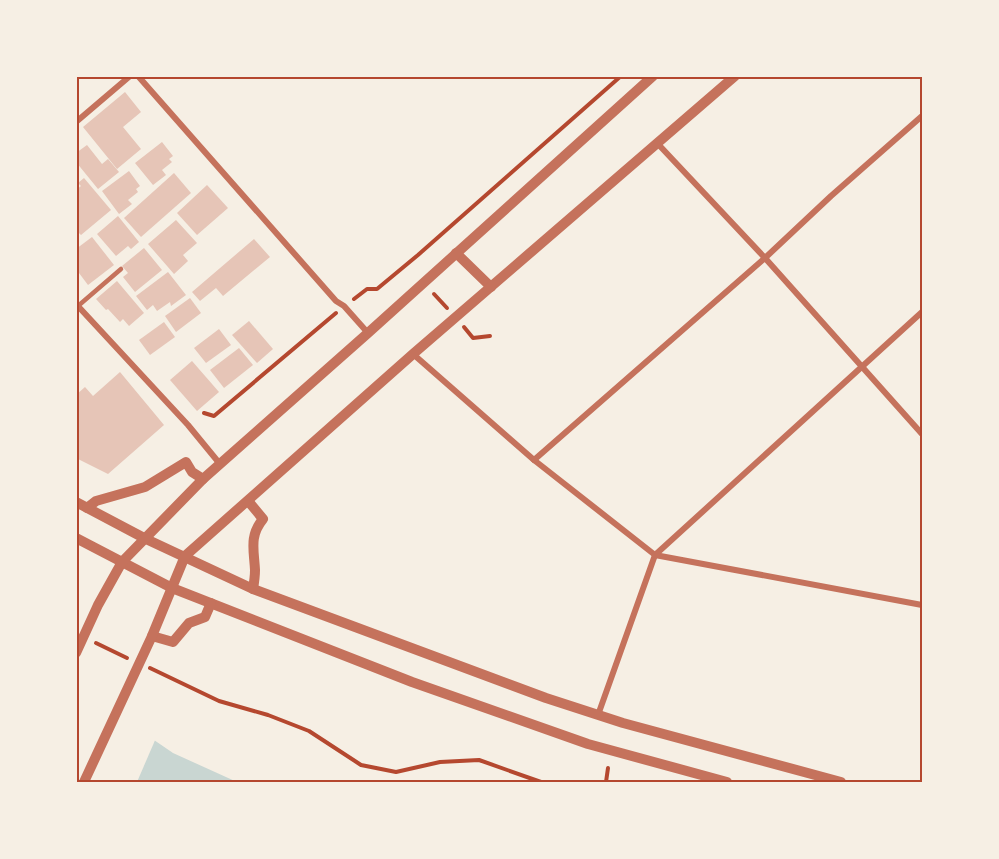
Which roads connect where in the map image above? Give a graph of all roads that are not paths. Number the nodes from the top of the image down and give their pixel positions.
1 (130, 76) edge
2 (138, 76) edge
3 (653, 76) edge
4 (735, 76) edge
5 (922, 116) edge
6 (76, 122) edge
7 (658, 144) junction
8 (456, 253) junction
9 (765, 258) junction
10 (121, 269) dead end
11 (491, 287) junction
12 (77, 305) edge
13 (922, 312) edge
14 (369, 333) junction
15 (413, 354) junction
16 (862, 365) junction
17 (922, 434) edge
18 (534, 460) junction
19 (220, 464) junction
20 (203, 479) junction
21 (249, 501) junction
22 (76, 502) edge
23 (87, 508) junction
24 (76, 538) edge
25 (146, 539) junction
26 (655, 555) junction
27 (185, 556) junction
28 (122, 562) junction
29 (172, 588) junction
30 (253, 589) junction
31 (211, 603) junction
32 (922, 605) edge
33 (151, 638) junction
34 (76, 653) edge
35 (598, 714) junction
36 (84, 783) edge
37 (727, 783) edge
38 (841, 783) edge

1 - 6 street
2 - 14 street
3 - 8 street
4 - 7 street
5 - 9 street
7 - 9 street
7 - 11 street
8 - 11 street
8 - 14 street
9 - 16 street
9 - 18 street
10 - 12 lane
11 - 15 street
12 - 19 street
13 - 16 street
14 - 19 street
15 - 18 street
15 - 21 street
16 - 17 street
16 - 26 street
18 - 26 street
19 - 20 street
20 - 23 street
20 - 25 street
21 - 27 street
21 - 30 street
22 - 23 street
23 - 25 street
24 - 28 street
25 - 27 street
25 - 28 street
26 - 32 street
26 - 35 street
27 - 29 street
27 - 30 street
28 - 29 street
28 - 34 street
29 - 31 street
29 - 33 street
30 - 35 street
31 - 33 street
31 - 37 street
33 - 36 street
35 - 38 street

